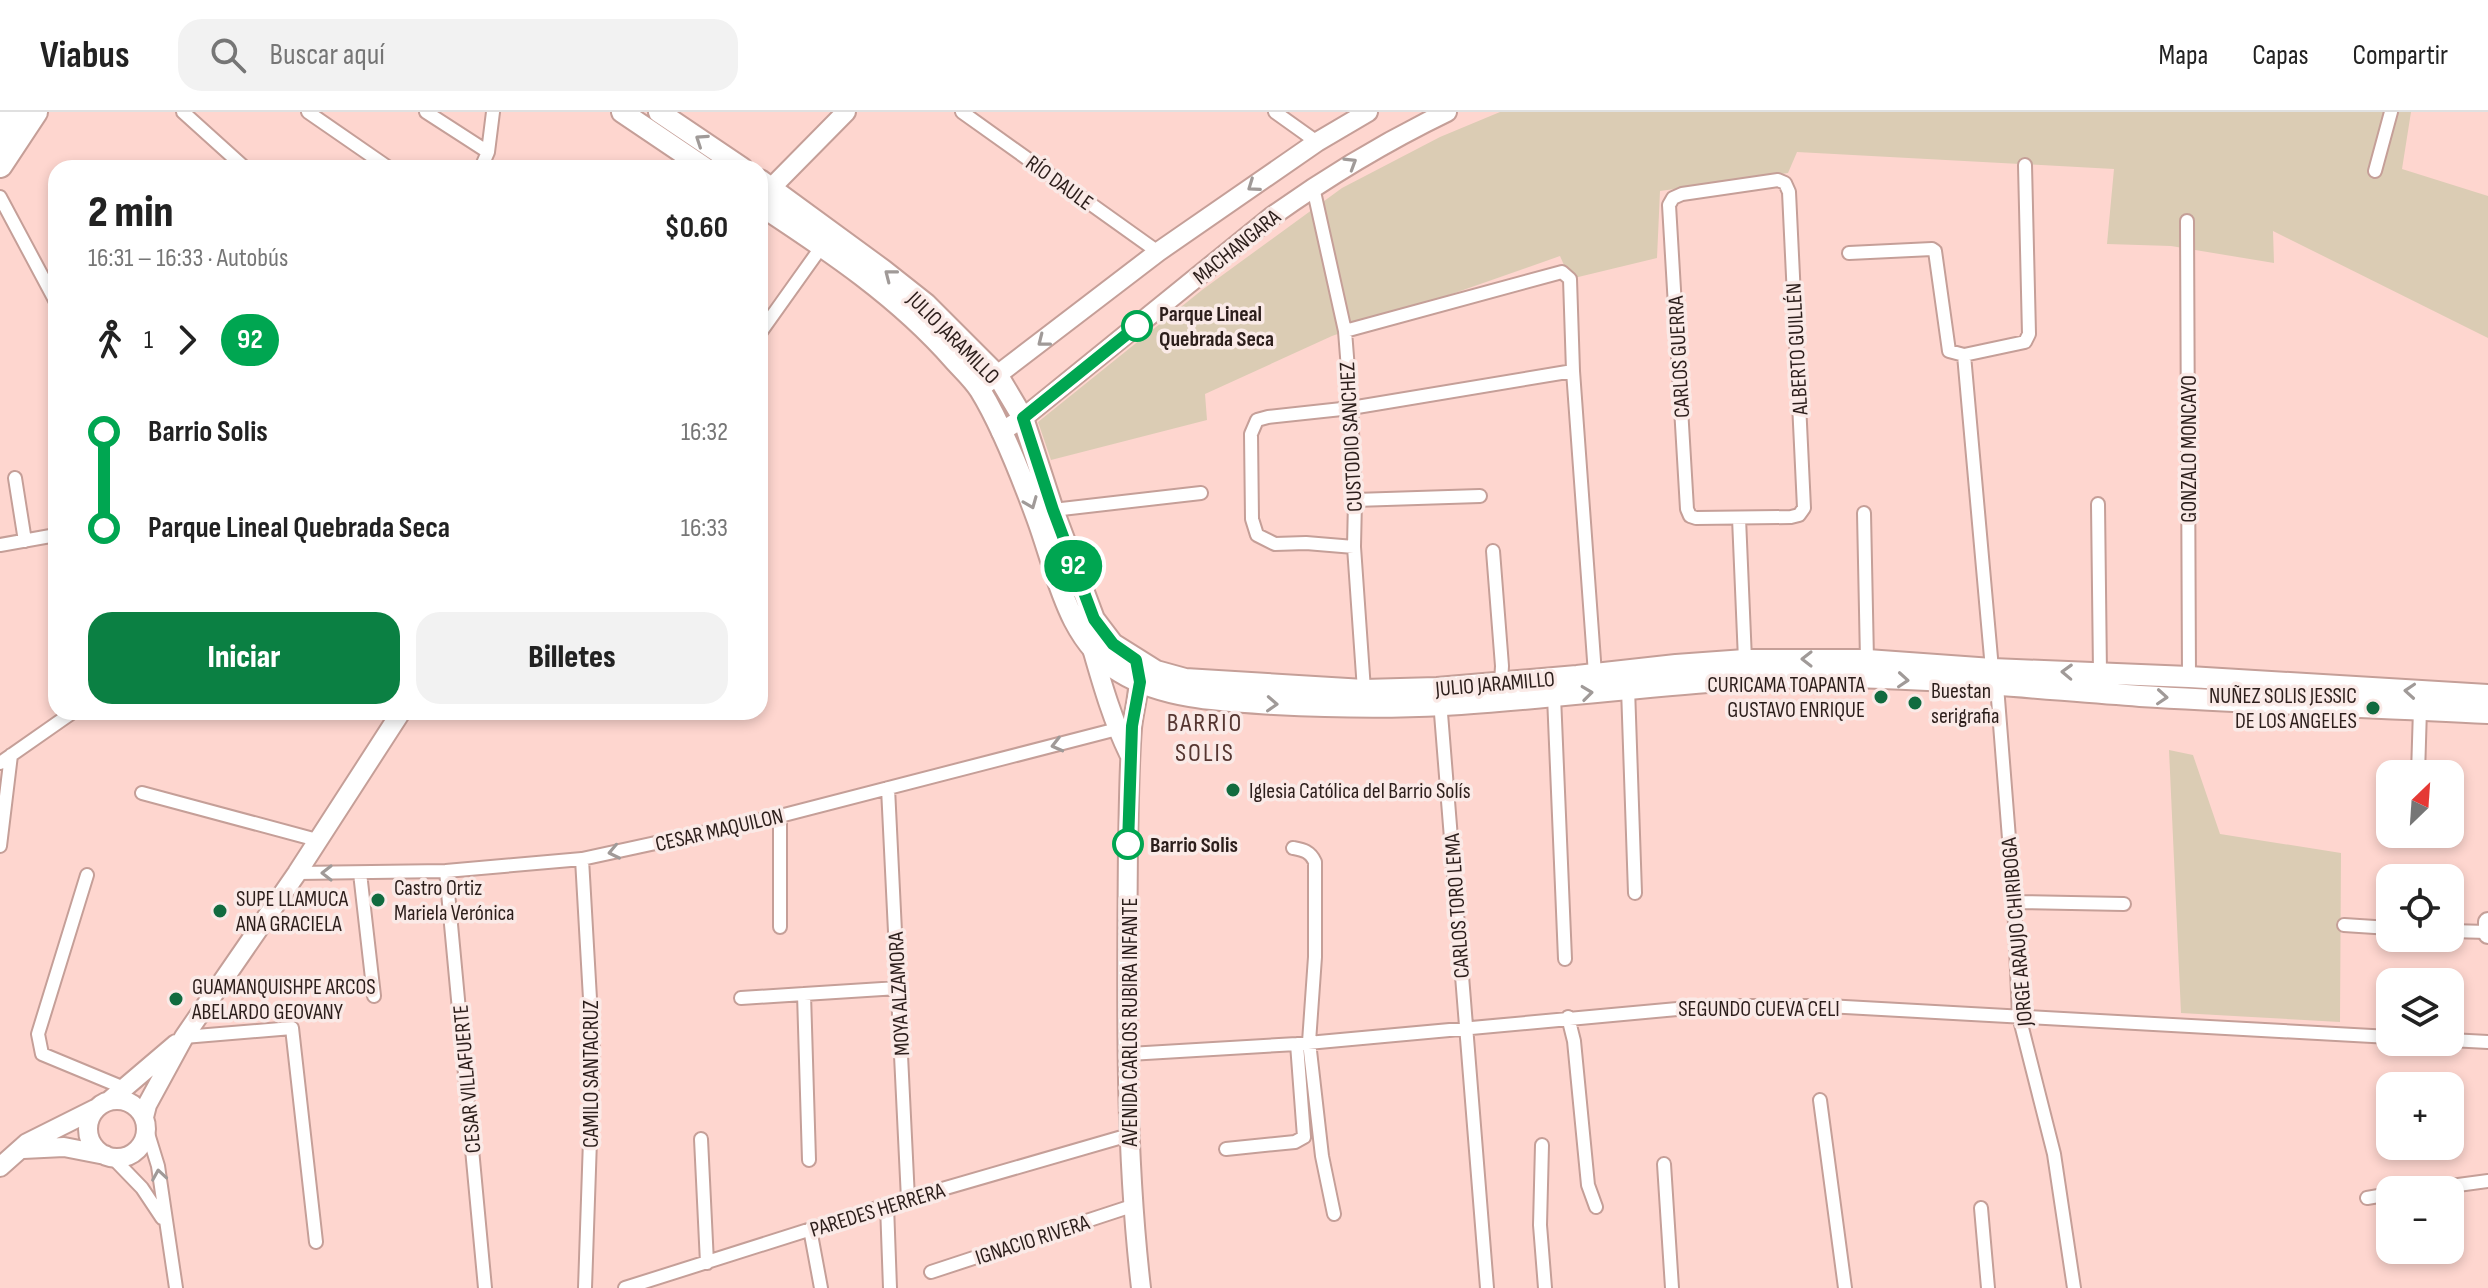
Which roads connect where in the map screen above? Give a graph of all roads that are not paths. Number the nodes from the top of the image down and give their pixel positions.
1 (14, 112) edge
2 (25, 112) edge
3 (35, 112) edge
4 (183, 112) edge
5 (308, 112) edge
6 (426, 112) edge
7 (493, 112) edge
8 (622, 112) edge
9 (659, 112) edge
10 (846, 112) edge
11 (962, 112) edge
12 (1275, 112) edge
13 (1368, 112) edge
14 (1447, 112) edge
15 (2391, 112) edge
16 (0, 132) edge
17 (1317, 142) junction
18 (0, 150) edge
19 (488, 152) junction
20 (236, 160) edge
21 (377, 160) edge
22 (484, 160) edge
23 (693, 160) edge
24 (730, 160) edge
25 (0, 165) edge
26 (2025, 165) dead end
27 (2375, 171) dead end
28 (1313, 187) junction
29 (768, 189) edge
30 (0, 197) edge
31 (768, 197) edge
32 (768, 198) edge
33 (1673, 198) joint
34 (2187, 221) dead end
35 (822, 246) junction
36 (1158, 252) junction
37 (1849, 253) dead end
38 (48, 287) edge
39 (768, 322) edge
40 (1345, 331) junction
41 (1964, 355) junction
42 (1573, 371) junction
43 (998, 376) junction
44 (979, 389) junction
45 (1351, 408) junction
46 (1023, 418) junction
47 (1001, 432) junction
48 (15, 478) dead end
49 (1201, 493) dead end
50 (1480, 496) dead end
51 (1355, 500) junction
52 (2098, 504) dead end
53 (1053, 510) junction
54 (1864, 513) dead end
55 (1739, 518) junction
56 (48, 537) edge
57 (25, 541) junction
58 (0, 545) edge
59 (1354, 547) junction
60 (1493, 551) dead end
61 (1100, 645) junction
62 (1136, 660) junction
63 (1745, 660) junction
64 (1867, 660) junction
65 (2100, 673) junction
66 (1595, 674) junction
67 (2189, 677) junction
68 (1994, 678) junction
69 (1140, 682) junction
70 (1501, 683) junction
71 (1628, 688) junction
72 (1364, 690) junction
73 (2488, 695) edge
74 (1554, 696) junction
75 (1439, 697) junction
76 (2420, 709) junction
77 (2488, 713) edge
78 (62, 720) edge
79 (396, 720) edge
80 (1125, 727) junction
81 (6, 759) edge
82 (2418, 760) edge
83 (888, 788) junction
84 (142, 793) dead end
85 (780, 816) junction
86 (317, 840) junction
87 (0, 846) edge
88 (1293, 848) dead end
89 (582, 859) junction
90 (446, 871) junction
91 (297, 873) junction
92 (360, 873) junction
93 (87, 875) dead end
94 (1635, 893) dead end
95 (2014, 902) junction
96 (2124, 904) dead end
97 (2488, 922) edge
98 (2344, 925) dead end
99 (780, 927) dead end
100 (2376, 927) edge
101 (2464, 932) edge
102 (2488, 933) edge
103 (1565, 959) dead end
104 (898, 988) junction
105 (804, 994) junction
106 (374, 996) dead end
107 (741, 998) dead end
108 (2019, 1016) junction
109 (1568, 1017) junction
110 (1466, 1028) junction
111 (2376, 1036) edge
112 (184, 1037) junction
113 (2464, 1041) edge
114 (2488, 1042) edge
115 (1303, 1043) junction
116 (1129, 1054) junction
117 (109, 1099) junction
118 (1820, 1100) dead end
119 (145, 1122) junction
120 (1129, 1135) junction
121 (701, 1139) dead end
122 (1542, 1145) dead end
123 (8, 1149) edge
124 (1226, 1149) dead end
125 (110, 1156) junction
126 (809, 1160) dead end
127 (1664, 1164) dead end
128 (0, 1167) edge
129 (2488, 1181) edge
130 (2464, 1184) edge
131 (2376, 1196) edge
132 (2367, 1198) dead end
133 (908, 1199) junction
134 (887, 1205) junction
135 (1132, 1206) junction
136 (1596, 1207) dead end
137 (1981, 1208) dead end
138 (1334, 1214) dead end
139 (165, 1224) junction
140 (810, 1229) junction
141 (316, 1242) dead end
142 (707, 1263) junction
143 (931, 1272) dead end
144 (1138, 1287) edge
145 (176, 1288) edge
146 (485, 1288) edge
147 (585, 1288) edge
148 (625, 1288) edge
149 (821, 1288) edge
150 (890, 1288) edge
151 (1487, 1288) edge
152 (1545, 1288) edge
153 (1672, 1288) edge
154 (1845, 1288) edge
155 (1988, 1288) edge
156 (2074, 1288) edge

1 - 16 highway
2 - 18 highway
3 - 25 highway
4 - 20 street
5 - 21 street
6 - 19 street
7 - 19 street
8 - 23 main road
24 -> 9 main road
10 - 29 street
11 - 36 street, RÍO DAULE
12 - 17 street
13 - 17 street, MACHANGARA
28 -> 14 street, MACHANGARA
15 - 27 street
17 -> 36 street, MACHANGARA
19 - 22 street
26 - 41 street
28 - 40 street, CUSTODIO SANCHEZ
28 - 46 street, MACHANGARA
30 - 38 street
43 -> 31 main road, JULIO JARAMILLO
32 - 35 main road, JULIO JARAMILLO
33 - 55 street, CARLOS GUERRA
33 - 55 street, ALBERTO GUILLÉN
34 - 67 street, GONZALO MONCAYO
35 - 39 street
35 - 44 main road, JULIO JARAMILLO
36 -> 43 street, MACHANGARA
37 - 41 street
40 - 42 street
40 - 45 street, CUSTODIO SANCHEZ
41 - 68 street, JORGE ARAUJO CHIRIBOGA
42 - 45 street
42 - 66 street
43 - 44 street, MACHANGARA
43 - 46 main road, JULIO JARAMILLO
44 - 47 main road, JULIO JARAMILLO
45 - 51 street, CUSTODIO SANCHEZ
45 - 59 street
46 - 47 street, MACHANGARA
46 - 53 main road, JULIO JARAMILLO
47 -> 61 main road, JULIO JARAMILLO
48 - 57 street
49 - 53 street
50 - 51 street
51 - 59 street, CUSTODIO SANCHEZ
52 - 65 street
53 - 61 main road, JULIO JARAMILLO
54 - 64 street
55 - 63 street
56 - 57 street
57 - 58 street
59 - 72 street, CUSTODIO SANCHEZ
60 - 70 street
61 - 62 main road, JULIO JARAMILLO
61 - 69 main road, JULIO JARAMILLO
61 - 80 street, AVENIDA CARLOS RUBIRA INFANTE
62 - 69 street
62 - 72 main road, JULIO JARAMILLO
64 -> 63 main road, JULIO JARAMILLO
63 - 66 main road, JULIO JARAMILLO
64 - 68 main road, JULIO JARAMILLO
65 - 67 main road, JULIO JARAMILLO
65 -> 68 main road, JULIO JARAMILLO
66 - 70 main road, JULIO JARAMILLO
73 -> 67 main road, JULIO JARAMILLO
71 -> 68 main road, JULIO JARAMILLO
68 -> 76 main road, JULIO JARAMILLO
68 - 95 street, JORGE ARAUJO CHIRIBOGA
69 -> 75 main road, JULIO JARAMILLO
69 - 80 street
70 - 75 main road, JULIO JARAMILLO
74 -> 71 main road, JULIO JARAMILLO
71 - 94 street
72 - 75 main road, JULIO JARAMILLO
74 - 75 main road, JULIO JARAMILLO
74 - 103 street
75 - 110 street, CARLOS TORO LEMA
76 - 77 main road, JULIO JARAMILLO
76 - 82 street
78 - 81 street
79 - 86 street
80 -> 83 street, CESAR MAQUILON
80 - 116 street, AVENIDA CARLOS RUBIRA INFANTE
81 - 87 street
83 - 85 street, CESAR MAQUILON
83 - 104 street, MOYA ALZAMORA
84 - 86 street
85 -> 89 street, CESAR MAQUILON
85 - 99 street
86 - 91 street
88 - 115 street
89 - 90 street, CESAR MAQUILON
89 - 147 street, CAMILO SANTACRUZ
90 - 92 street, CESAR MAQUILON
90 - 146 street, CESAR VILLAFUERTE
92 -> 91 street, CESAR MAQUILON
91 - 112 street
92 - 106 street
93 - 117 street
95 - 96 street
95 - 108 street, JORGE ARAUJO CHIRIBOGA
97 - 102 street
98 - 100 street
101 - 102 street
104 - 105 street
104 - 133 street, MOYA ALZAMORA
105 - 107 street
105 - 126 street
108 - 109 street, SEGUNDO CUEVA CELI
108 - 111 street, SEGUNDO CUEVA CELI
108 - 156 street, JORGE ARAUJO CHIRIBOGA
109 - 110 street, SEGUNDO CUEVA CELI
109 - 136 street
110 - 115 street, SEGUNDO CUEVA CELI
110 - 151 street, CARLOS TORO LEMA
112 - 117 street
112 - 119 street
112 - 141 street
113 - 114 street
115 - 116 street, SEGUNDO CUEVA CELI
115 - 124 street
115 - 138 street
116 - 120 street, AVENIDA CARLOS RUBIRA INFANTE
117 - 119 street
117 - 123 street
117 - 125 street
118 - 154 street
119 - 125 street
139 -> 119 street
120 - 133 street, PAREDES HERRERA
120 - 135 street, AVENIDA CARLOS RUBIRA INFANTE
121 - 142 street
122 - 152 street
123 - 125 street
123 - 128 street
125 - 139 street
127 - 153 street
129 - 130 street
131 - 132 street
133 - 134 street, PAREDES HERRERA
134 - 140 street, PAREDES HERRERA
134 - 150 street
135 - 143 street, IGNACIO RIVERA
135 - 144 street, AVENIDA CARLOS RUBIRA INFANTE
137 - 155 street
139 - 145 street
140 - 142 street, PAREDES HERRERA
140 - 149 street
142 - 148 street, PAREDES HERRERA

